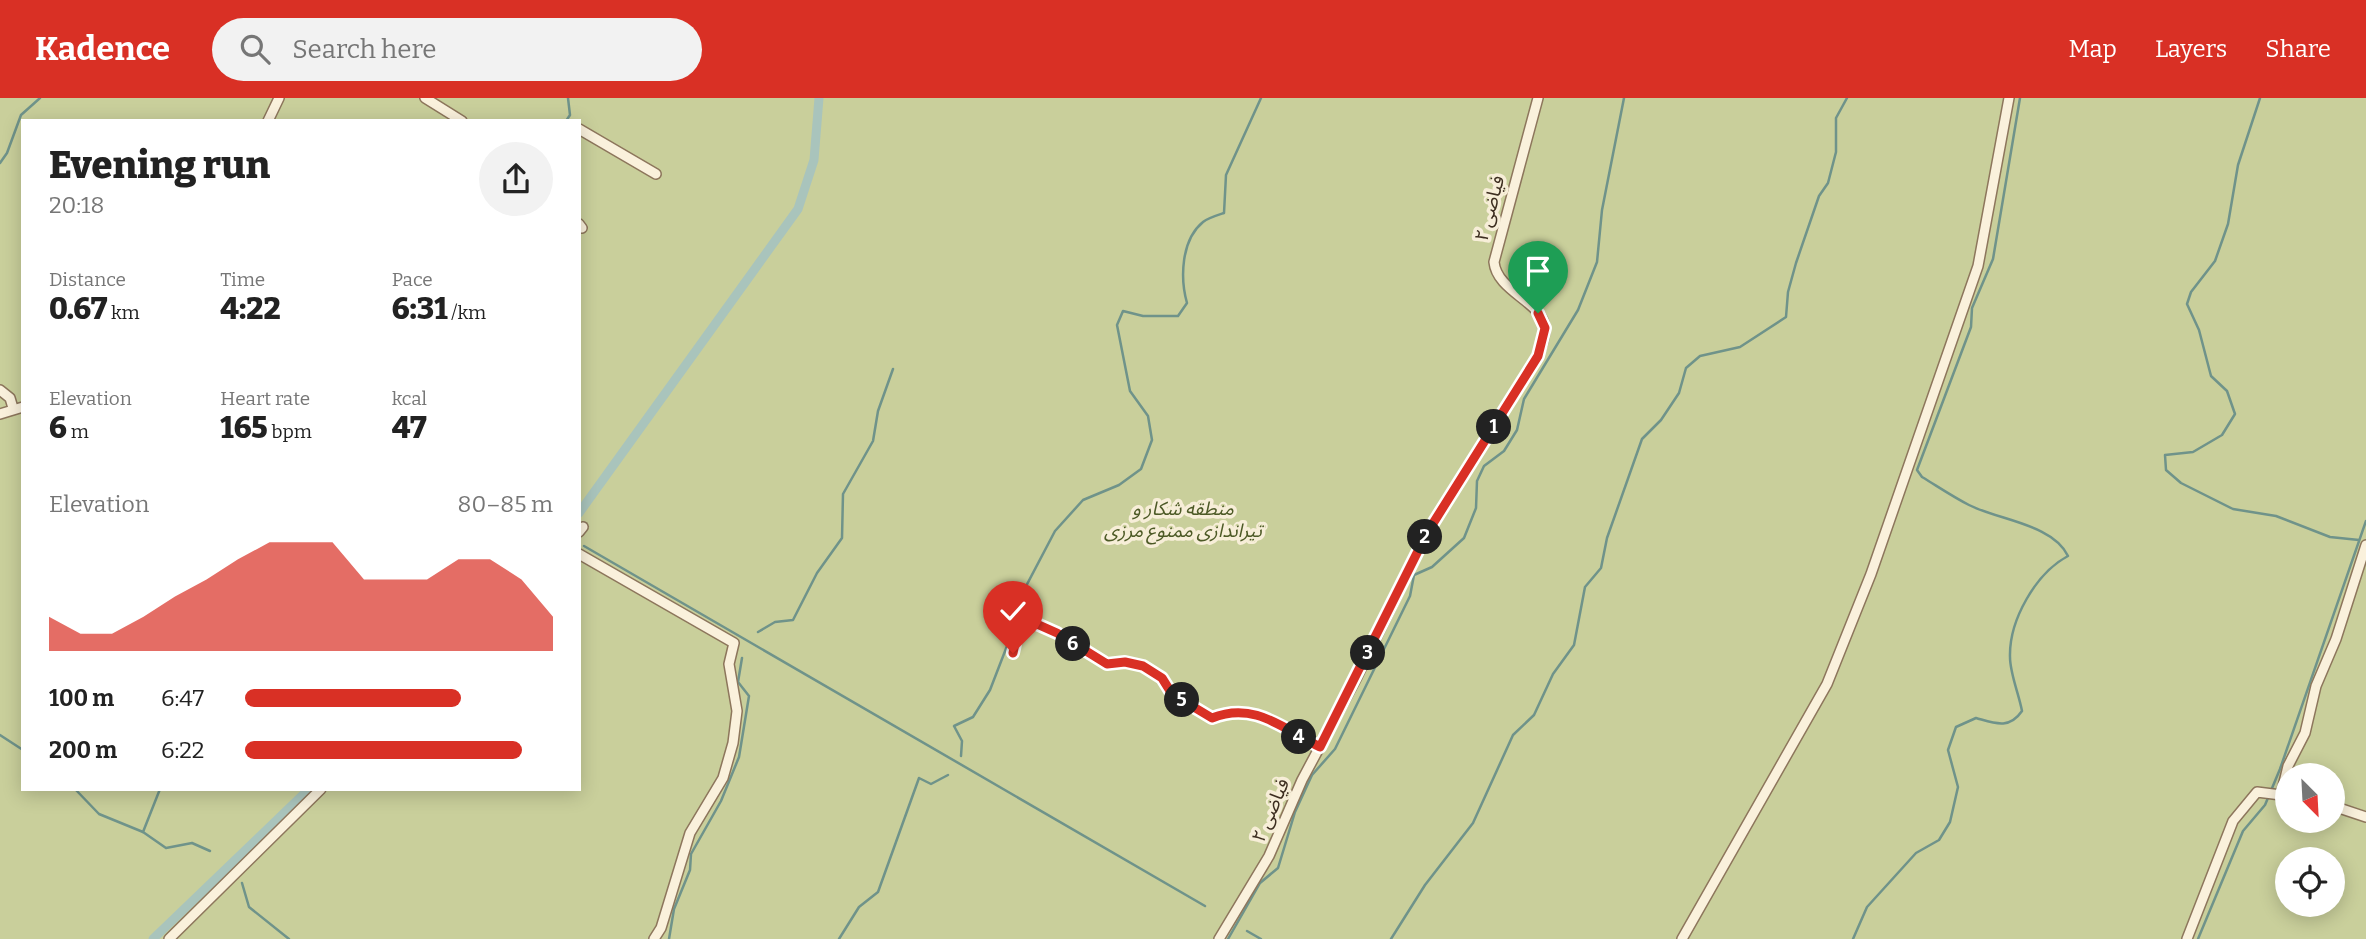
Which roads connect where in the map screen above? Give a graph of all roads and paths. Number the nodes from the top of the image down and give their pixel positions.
1 (279, 98) edge
2 (425, 98) edge
3 (1538, 98) edge
4 (2009, 98) edge
5 (269, 119) edge
6 (459, 119) edge
7 (581, 130) edge
8 (656, 174) dead end
9 (0, 390) edge
10 (18, 407) edge
11 (0, 414) edge
12 (2366, 545) edge
13 (581, 555) edge
14 (1013, 653) dead end
15 (1320, 747) junction
16 (2290, 763) edge
17 (319, 791) edge
18 (2275, 794) edge
19 (2345, 810) edge
20 (2366, 817) edge
21 (169, 939) edge
22 (654, 939) edge
23 (1219, 939) edge
24 (1682, 939) edge
25 (2187, 939) edge

1 - 5 street
2 - 6 street
3 - 15 street, فیاضی ۲
4 - 24 street
7 - 8 street
9 - 10 street
10 - 11 street
12 - 16 street
13 - 22 street
14 - 15 street
15 - 23 street, فیاضی ۲
17 - 21 street
18 - 25 street
19 - 20 street

